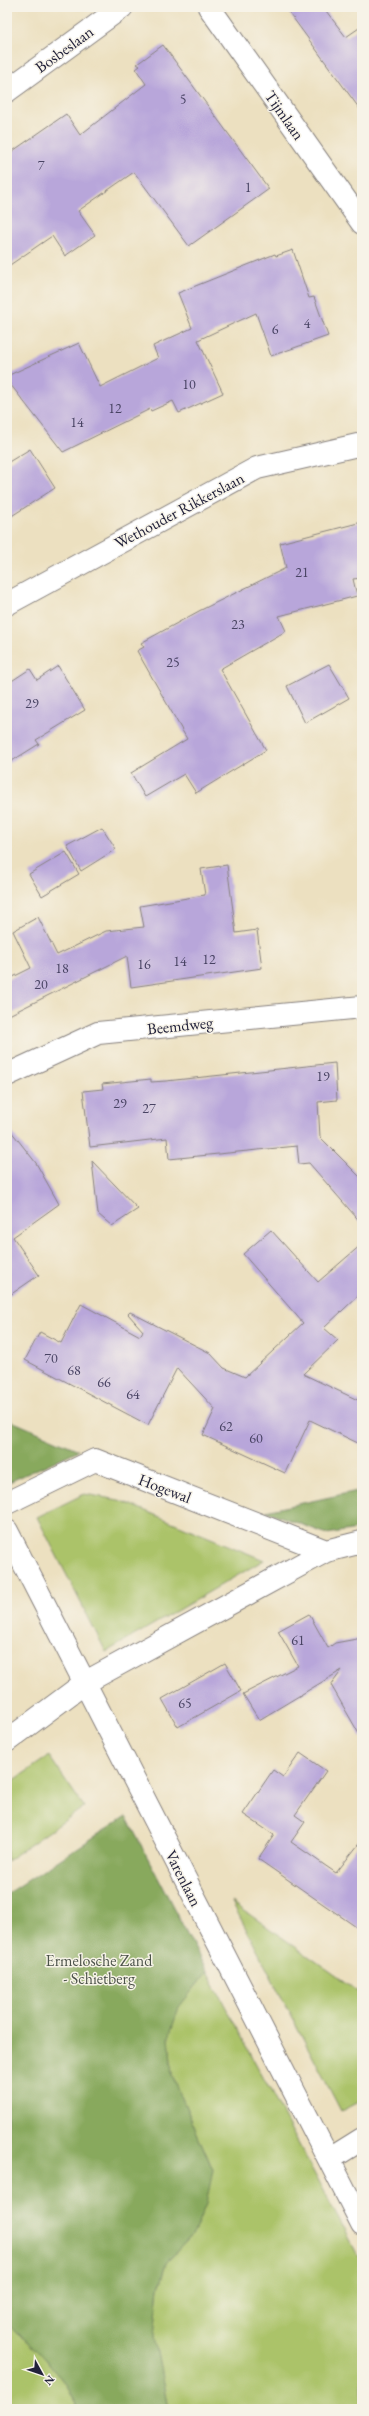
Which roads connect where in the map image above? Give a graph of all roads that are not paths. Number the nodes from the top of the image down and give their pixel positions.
1 (122, 7) edge
2 (209, 7) edge
3 (7, 91) edge
4 (362, 224) edge
5 (362, 444) edge
6 (7, 604) edge
7 (362, 1007) edge
8 (7, 1075) edge
9 (7, 1503) edge
10 (7, 1531) edge
11 (362, 1542) edge
12 (326, 1551) junction
13 (86, 1682) junction
14 (7, 1741) edge
15 (362, 2139) edge
16 (330, 2159) junction
17 (362, 2224) edge

1 - 3 street, Bosbeslaan
2 - 4 street, Tijmlaan
5 - 6 street, Wethouder Rikkerslaan
7 - 8 street, Beemdweg
9 - 12 street, Hogewal
10 - 13 street, Varenlaan
11 - 12 street
12 - 13 street
13 - 14 street
13 - 16 street, Varenlaan
15 - 16 street
16 - 17 street, Varenlaan

